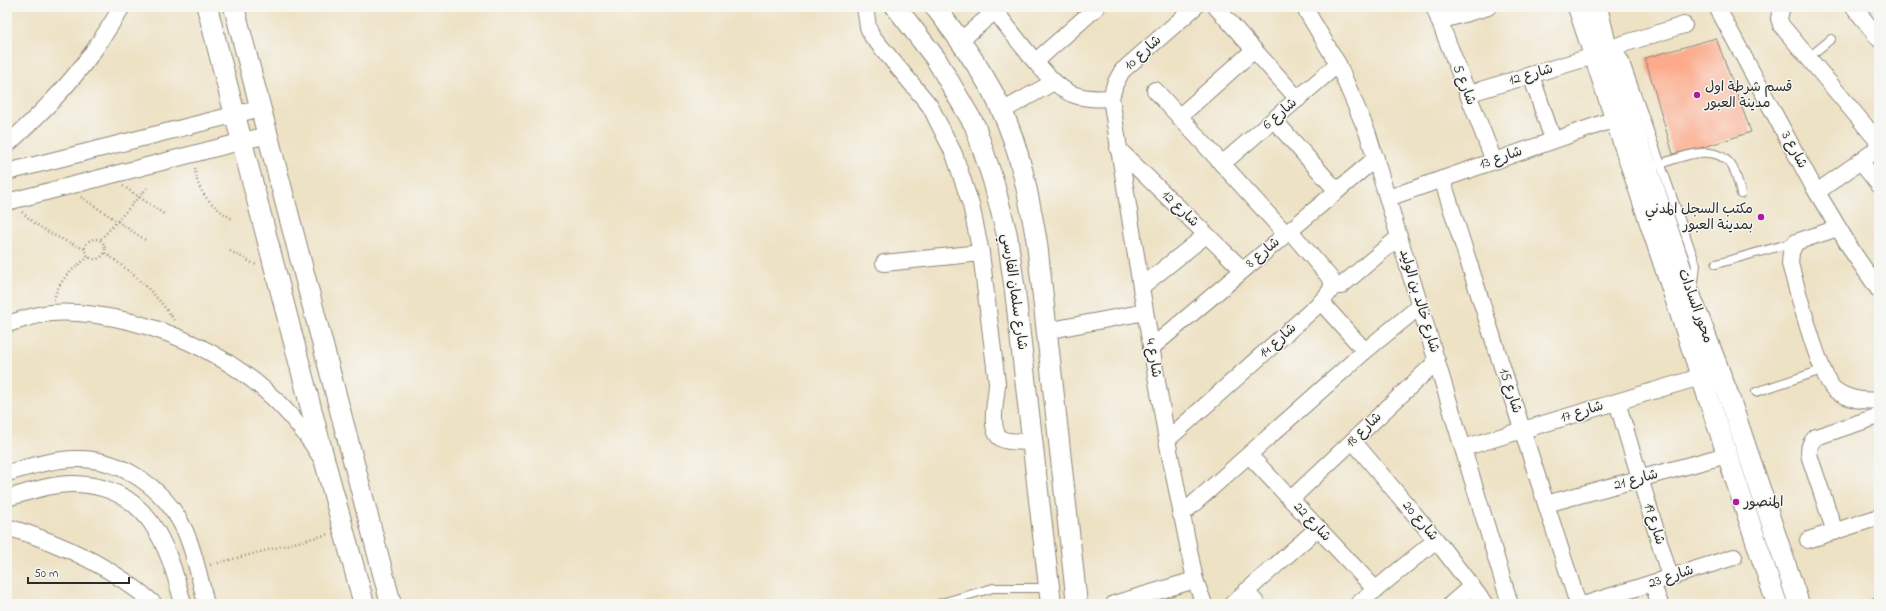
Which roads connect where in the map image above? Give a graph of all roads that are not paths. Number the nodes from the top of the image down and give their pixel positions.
1 (122, 7) edge
2 (207, 7) edge
3 (234, 7) edge
4 (865, 7) edge
5 (896, 7) edge
6 (935, 7) edge
7 (1098, 7) edge
8 (1195, 7) edge
9 (1216, 7) edge
10 (1304, 7) edge
11 (1488, 7) edge
12 (1578, 7) edge
13 (1597, 7) edge
14 (1717, 7) edge
15 (1782, 7) edge
16 (1854, 7) edge
17 (997, 9) edge
18 (1435, 11) edge
19 (1684, 25) dead end
20 (1831, 39) dead end
21 (1879, 39) edge
22 (962, 40) junction
23 (1254, 50) junction
24 (1600, 53) junction
25 (1808, 58) junction
26 (1036, 61) junction
27 (1338, 64) junction
28 (1531, 75) junction
29 (1054, 82) junction
30 (1155, 90) dead end
31 (1467, 94) junction
32 (1298, 99) junction
33 (1112, 104) junction
34 (261, 108) junction
35 (1002, 111) junction
36 (236, 115) junction
37 (1179, 117) junction
38 (1615, 118) junction
39 (1274, 120) junction
40 (267, 134) junction
41 (1553, 140) junction
42 (242, 141) junction
43 (7, 145) edge
44 (1118, 148) junction
45 (1376, 158) junction
46 (1494, 161) junction
47 (1860, 161) junction
48 (1222, 164) junction
49 (1654, 166) junction
50 (7, 172) edge
51 (1442, 179) junction
52 (1879, 185) edge
53 (1337, 191) junction
54 (1817, 192) junction
55 (1741, 194) dead end
56 (1388, 198) junction
57 (9, 202) edge
58 (1838, 228) junction
59 (1288, 232) junction
60 (1206, 235) junction
61 (1399, 237) junction
62 (1796, 242) junction
63 (981, 254) junction
64 (884, 263) dead end
65 (1716, 264) dead end
66 (1243, 270) junction
67 (1333, 286) junction
68 (1141, 287) junction
69 (1879, 290) edge
70 (1321, 302) junction
71 (1420, 306) junction
72 (1145, 312) junction
73 (7, 324) edge
74 (1046, 331) junction
75 (1151, 348) junction
76 (1365, 351) junction
77 (1437, 361) junction
78 (1822, 370) junction
79 (1700, 376) junction
80 (1756, 392) dead end
81 (1728, 394) junction
82 (1879, 400) edge
83 (1708, 401) junction
84 (1617, 402) junction
85 (1879, 416) edge
86 (1523, 430) junction
87 (1167, 440) junction
88 (1353, 441) junction
89 (1032, 442) junction
90 (1463, 448) junction
91 (1249, 454) junction
92 (1727, 455) junction
93 (326, 466) junction
94 (7, 473) edge
95 (1640, 479) junction
96 (7, 498) edge
97 (1291, 499) junction
98 (1546, 504) junction
99 (1181, 515) junction
100 (1879, 517) edge
101 (7, 528) edge
102 (1318, 528) junction
103 (1835, 532) junction
104 (1436, 540) junction
105 (1808, 540) dead end
106 (1734, 557) dead end
107 (1670, 577) junction
108 (1195, 580) junction
109 (1652, 583) junction
110 (1472, 586) junction
111 (1376, 590) junction
112 (1246, 591) junction
113 (1050, 596) edge
114 (1879, 600) edge
115 (1360, 603) edge
116 (154, 604) edge
117 (183, 604) edge
118 (206, 604) edge
119 (364, 604) edge
120 (391, 604) edge
121 (938, 604) edge
122 (1076, 604) edge
123 (1114, 604) edge
124 (1204, 604) edge
125 (1232, 604) edge
126 (1257, 604) edge
127 (1451, 604) edge
128 (1485, 604) edge
129 (1510, 604) edge
130 (1578, 604) edge
131 (1586, 604) edge
132 (1660, 604) edge
133 (1777, 604) edge
134 (1799, 604) edge
135 (1871, 604) edge

1 - 43 street
2 - 36 street
3 - 34 street
4 - 63 street
5 - 89 street, شارع سلمان الفارسي
6 - 22 street, شارع سلمان الفارسي
7 - 26 street
8 - 33 street, شارع 10
9 - 23 street
10 - 27 street, شارع خالد بن الوليد
11 - 18 street
12 - 24 street, محور السادات
13 - 24 street, محور السادات
14 - 54 street, شارع 3
15 - 25 street
16 - 21 street
17 - 22 street
17 - 26 street
18 - 31 street, شارع 5
19 - 24 street, شارع 12
20 - 25 lane
22 - 35 street, شارع سلمان الفارسي
23 - 32 street
23 - 37 street
24 - 28 street, شارع 12
24 - 38 street, محور السادات
24 - 49 street, محور السادات
25 - 47 street
26 - 29 street
27 - 32 street, شارع 6
27 - 45 street, شارع خالد بن الوليد
28 - 31 street, شارع 12
28 - 41 street
29 - 33 street
29 - 35 street
30 - 37 street
31 - 46 street, شارع 5
32 - 39 street, شارع 6
33 - 44 street, شارع 4
34 - 36 street
34 - 40 street
35 - 74 street, شارع سلمان الفارسي
36 - 42 street
36 - 50 street
37 - 48 street
38 - 41 street, شارع 13
38 - 79 street, محور السادات
39 - 48 street, شارع 6
39 - 53 street
40 - 42 street
40 - 120 street
41 - 46 street, شارع 13
42 - 57 street
42 - 93 street
44 - 60 street, شارع 12
44 - 68 street, شارع 4
45 - 53 street, شارع 8
45 - 56 street, شارع خالد بن الوليد
46 - 51 street, شارع 13
47 - 52 street
47 - 54 street
48 - 59 street
49 - 55 lane
49 - 81 street, محور السادات
51 - 56 street, شارع 13
51 - 86 street, شارع 15
53 - 59 street, شارع 8
54 - 58 street, شارع 3
56 - 61 street, شارع خالد بن الوليد
58 - 62 street
58 - 69 street, شارع 3
59 - 66 street, شارع 8
59 - 67 street
60 - 66 street, شارع 12
60 - 68 street
61 - 67 street
61 - 71 street, شارع خالد بن الوليد
62 - 65 lane
62 - 78 street
63 - 64 street
63 - 89 street
66 - 75 street, شارع 8
67 - 70 street, شارع 14
68 - 72 street, شارع 4
70 - 76 street
70 - 87 street, شارع 14
71 - 76 street
71 - 77 street, شارع خالد بن الوليد
72 - 74 street
72 - 75 street, شارع 4
73 - 93 street
74 - 122 street, شارع سلمان الفارسي
75 - 87 street, شارع 4
76 - 91 street
77 - 88 street, شارع 18
77 - 90 street, شارع خالد بن الوليد
78 - 80 lane
78 - 82 street
79 - 83 street, محور السادات
79 - 84 street, شارع 17
81 - 83 street
81 - 134 street, محور السادات
83 - 92 street, محور السادات
84 - 86 street, شارع 17
84 - 95 street, شارع 19
85 - 103 street
86 - 90 street, شارع 17
86 - 98 street, شارع 15
87 - 99 street, شارع 4
88 - 97 street, شارع 18
88 - 104 street, شارع 20
89 - 113 street, شارع سلمان الفارسي
90 - 129 street, شارع خالد بن الوليد
91 - 97 street, شارع 22
91 - 99 street
92 - 95 street, شارع 21
92 - 133 street, محور السادات
93 - 119 street
94 - 118 street
95 - 98 street, شارع 21
95 - 107 street, شارع 19
96 - 117 street
97 - 102 street, شارع 22
98 - 130 street, شارع 15
99 - 108 street, شارع 4
100 - 103 street
101 - 116 street
102 - 111 street, شارع 22
102 - 112 street
103 - 105 street
104 - 110 street, شارع 20
104 - 111 street
106 - 107 street, شارع 23
107 - 109 street, شارع 23
108 - 123 street
108 - 124 street, شارع 4
109 - 131 street, شارع 23
109 - 132 street
110 - 127 street
110 - 128 street, شارع 20
111 - 115 street
112 - 125 street
112 - 126 street
113 - 121 lane
114 - 135 lane

